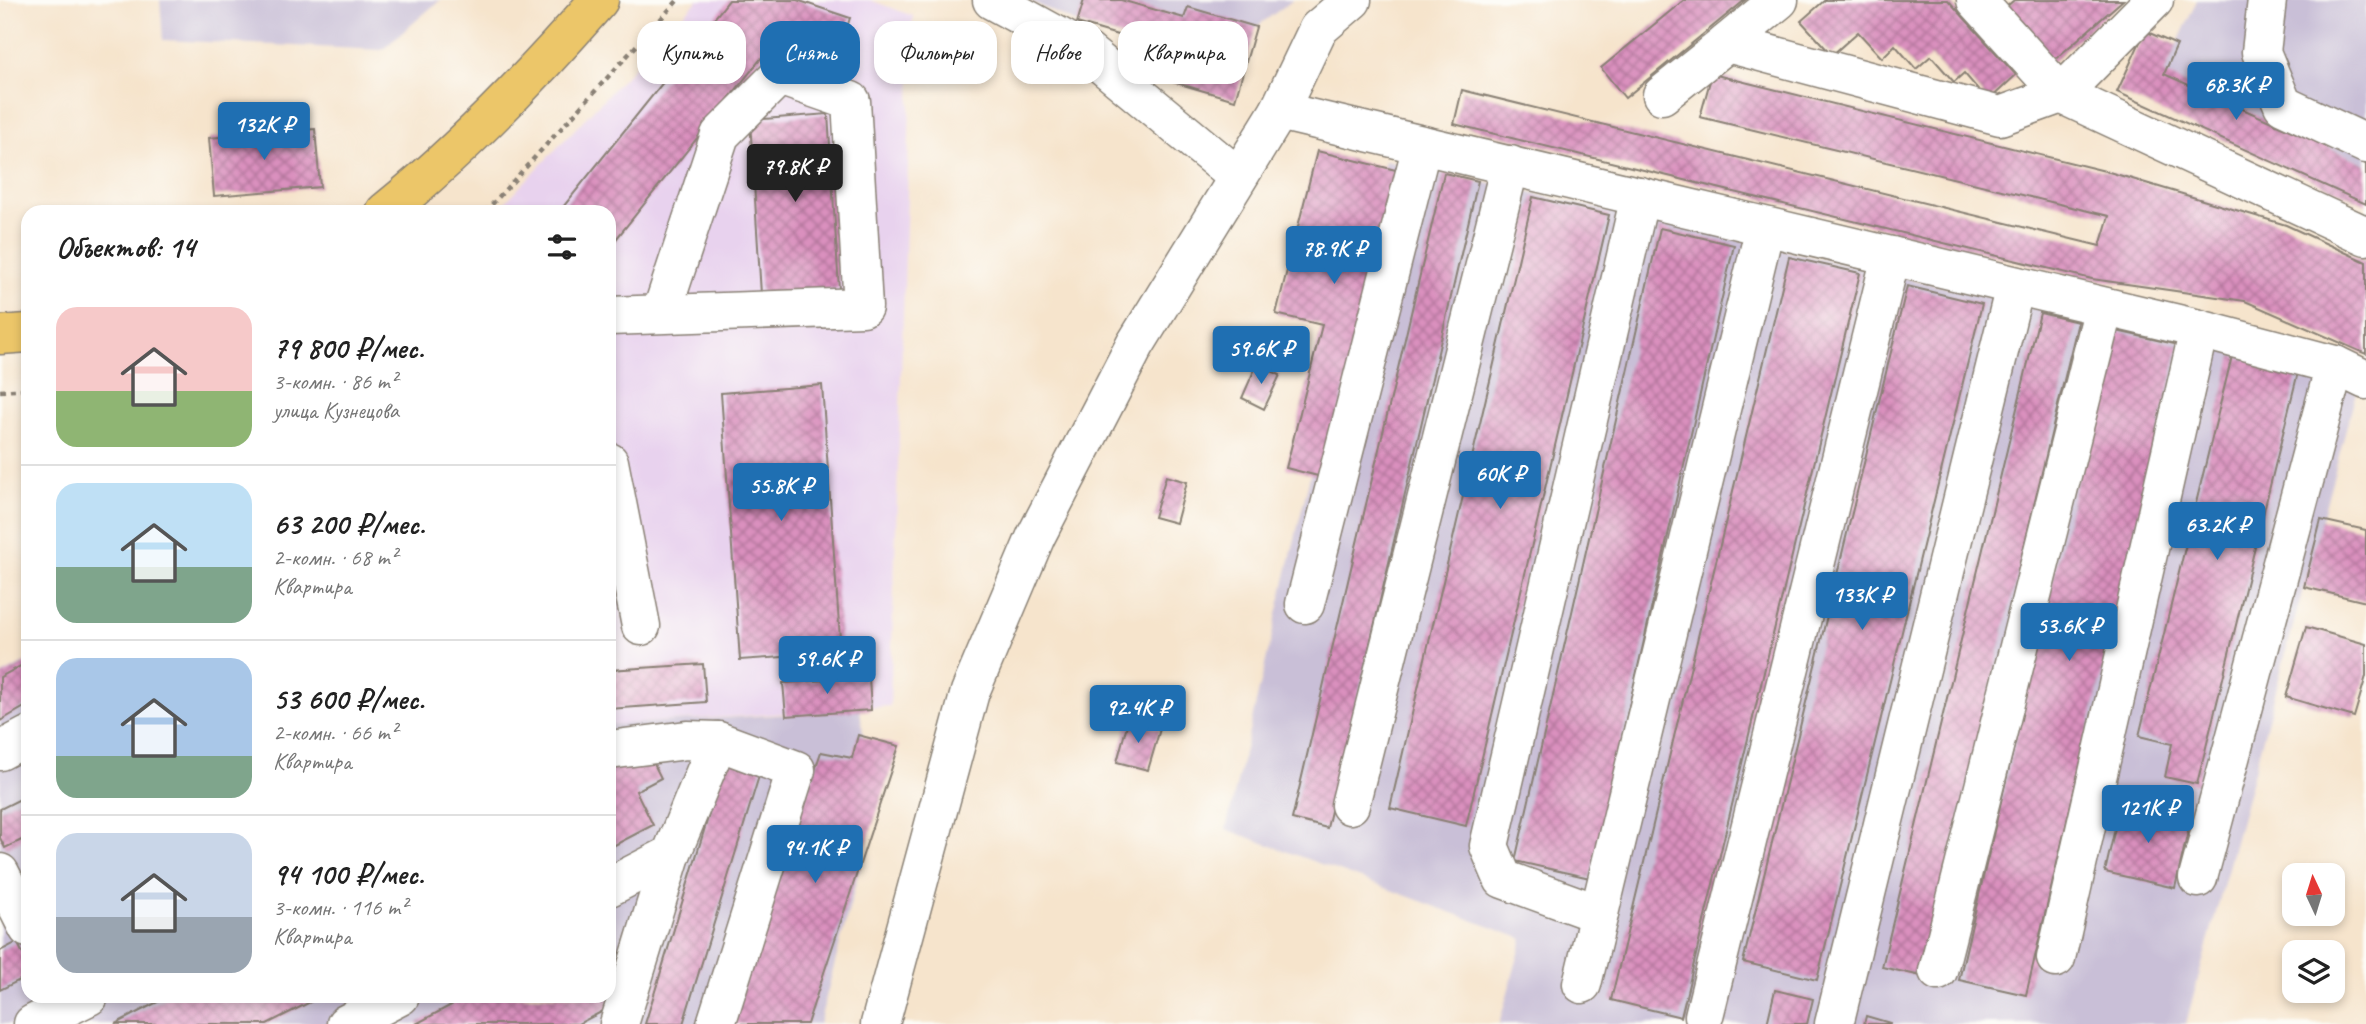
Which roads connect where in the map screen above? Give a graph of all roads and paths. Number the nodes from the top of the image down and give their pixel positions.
1 (678, 0) edge
2 (992, 0) edge
3 (1352, 0) edge
4 (1779, 0) edge
5 (1976, 0) edge
6 (2154, 0) edge
7 (2267, 0) edge
8 (581, 8) edge
9 (1727, 43) junction
10 (2061, 94) junction
11 (1662, 95) dead end
12 (1279, 111) junction
13 (2366, 144) edge
14 (1423, 145) junction
15 (1510, 165) junction
16 (1238, 177) junction
17 (1640, 196) junction
18 (394, 205) edge
19 (491, 205) edge
20 (1765, 227) junction
21 (2366, 236) edge
22 (1891, 256) junction
23 (2015, 286) junction
24 (2104, 307) junction
25 (661, 314) junction
26 (616, 316) edge
27 (2199, 329) junction
28 (21, 334) edge
29 (0, 335) edge
30 (2351, 372) edge
31 (21, 390) edge
32 (0, 391) edge
33 (616, 498) edge
34 (1305, 604) dead end
35 (641, 626) dead end
36 (21, 740) edge
37 (718, 741) junction
38 (616, 749) edge
39 (0, 751) edge
40 (1350, 805) dead end
41 (671, 855) junction
42 (2198, 878) dead end
43 (9, 883) edge
44 (616, 883) edge
45 (21, 911) edge
46 (1599, 914) junction
47 (2056, 957) dead end
48 (1938, 971) dead end
49 (1582, 984) dead end
50 (387, 1003) edge
51 (74, 1006) edge
52 (1704, 1016) dead end
53 (33, 1024) edge
54 (346, 1024) edge
55 (619, 1024) edge
56 (716, 1024) edge
57 (880, 1024) edge
58 (1834, 1024) edge

1 - 19 path
2 - 16 lane
3 - 12 lane
4 - 9 lane
5 - 10 lane
6 - 10 lane
7 - 13 lane
8 - 18 main road
9 - 10 lane
9 - 11 lane
10 - 21 lane
12 - 14 lane
12 - 16 lane
14 - 15 lane
14 - 34 lane
15 - 17 lane
15 - 40 lane
16 - 57 lane
17 - 20 lane
17 - 46 lane
20 - 22 lane
20 - 46 lane
22 - 23 lane
22 - 52 lane
23 - 24 lane
23 - 58 lane
24 - 27 lane
24 - 48 lane
25 - 25 lane
25 - 26 lane
27 - 30 lane
27 - 47 lane
28 - 29 main road
30 - 42 lane
31 - 32 path
33 - 35 lane
36 - 39 lane
37 - 38 lane
37 - 41 lane
37 - 56 lane
41 - 44 lane
41 - 55 lane
43 - 45 lane
46 - 49 lane
50 - 54 lane
51 - 53 lane

